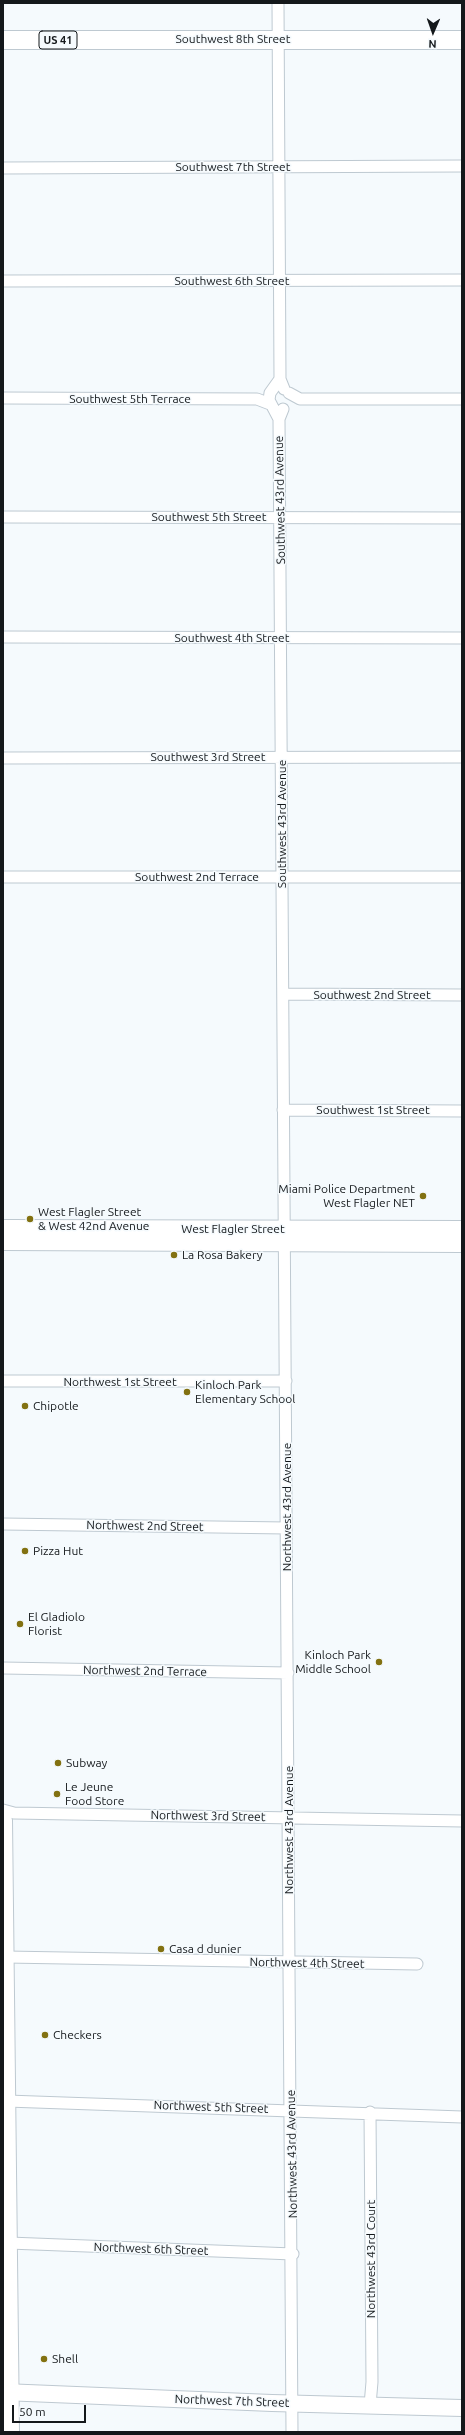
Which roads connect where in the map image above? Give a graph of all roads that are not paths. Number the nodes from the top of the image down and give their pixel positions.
1 (278, 3) edge
2 (278, 39) junction
3 (3, 40) edge
4 (462, 40) edge
5 (462, 166) edge
6 (278, 167) junction
7 (3, 168) edge
8 (462, 280) edge
9 (3, 281) edge
10 (279, 281) junction
11 (3, 398) edge
12 (279, 399) junction
13 (462, 399) edge
14 (3, 517) edge
15 (281, 518) junction
16 (462, 518) edge
17 (3, 637) edge
18 (281, 638) junction
19 (462, 638) edge
20 (282, 757) junction
21 (462, 757) edge
22 (3, 758) edge
23 (3, 877) edge
24 (283, 877) junction
25 (462, 877) edge
26 (282, 994) junction
27 (462, 995) edge
28 (283, 1110) junction
29 (462, 1111) edge
30 (3, 1228) edge
31 (462, 1229) edge
32 (285, 1236) junction
33 (3, 1242) edge
34 (462, 1244) edge
35 (3, 1381) edge
36 (286, 1381) junction
37 (3, 1524) edge
38 (286, 1528) junction
39 (3, 1668) edge
40 (288, 1673) junction
41 (3, 1810) edge
42 (289, 1818) junction
43 (3, 1820) edge
44 (462, 1821) edge
45 (6, 1957) junction
46 (290, 1963) junction
47 (417, 1964) dead end
48 (5, 2100) edge
49 (291, 2109) junction
50 (370, 2112) junction
51 (462, 2117) edge
52 (6, 2187) edge
53 (9, 2243) junction
54 (292, 2254) junction
55 (7, 2392) edge
56 (292, 2404) junction
57 (370, 2405) junction
58 (462, 2408) edge
59 (10, 2432) edge
60 (292, 2432) edge

1 - 2 street, Southwest 43rd Avenue
2 - 3 main road, Southwest 8th Street / US 41
2 - 4 main road, Southwest 8th Street / US 41
2 - 6 street, Southwest 43rd Avenue
5 - 6 street, Southwest 7th Street
6 - 7 street, Southwest 7th Street
6 - 10 street, Southwest 43rd Avenue
8 - 10 street, Southwest 6th Street
9 - 10 street, Southwest 6th Street
10 - 12 street, Southwest 43rd Avenue
11 - 12 street, Southwest 5th Terrace
12 - 13 street
12 - 15 street, Southwest 43rd Avenue
14 - 15 street, Southwest 5th Street
15 - 16 street, Southwest 5th Street
15 - 18 street, Southwest 43rd Avenue
17 - 18 street, Southwest 4th Street
18 - 19 street, Southwest 4th Street
18 - 20 street, Southwest 43rd Avenue
20 - 21 street, Southwest 3rd Street
20 - 22 street, Southwest 3rd Street
20 - 24 street, Southwest 43rd Avenue
23 - 24 street, Southwest 2nd Terrace
24 - 25 street, Southwest 2nd Terrace
24 - 26 street, Southwest 43rd Avenue
26 - 27 street, Southwest 2nd Street
26 - 28 street, Southwest 43rd Avenue
28 - 29 street, Southwest 1st Street
28 - 32 street, Southwest 43rd Avenue
30 - 32 main road, West Flagler Street
31 - 32 main road, West Flagler Street
32 - 33 main road, West Flagler Street
32 - 34 main road, West Flagler Street
32 - 36 street, Northwest 43rd Avenue
35 - 36 street, Northwest 1st Street
36 - 38 street, Northwest 43rd Avenue
37 - 38 street, Northwest 2nd Street
38 - 40 street, Northwest 43rd Avenue
39 - 40 street, Northwest 2nd Terrace
40 - 42 street, Northwest 43rd Avenue
41 - 42 street, Northwest 3rd Street
42 - 44 street, Northwest 3rd Street
42 - 46 street, Northwest 43rd Avenue
43 - 45 main road
45 - 46 street, Northwest 4th Street
45 - 48 main road
46 - 47 street, Northwest 4th Street
46 - 49 street, Northwest 43rd Avenue
48 - 49 street, Northwest 5th Street
48 - 52 main road
49 - 50 street, Northwest 5th Street
49 - 54 street, Northwest 43rd Avenue
50 - 51 street, Northwest 5th Street
50 - 57 street, Northwest 43rd Court
52 - 53 main road
53 - 54 street, Northwest 6th Street
53 - 55 main road
54 - 56 street, Northwest 43rd Avenue
55 - 56 main road, Northwest 7th Street
55 - 59 main road
56 - 57 main road, Northwest 7th Street
56 - 60 street, Northwest 43rd Avenue
57 - 58 main road, Northwest 7th Street

